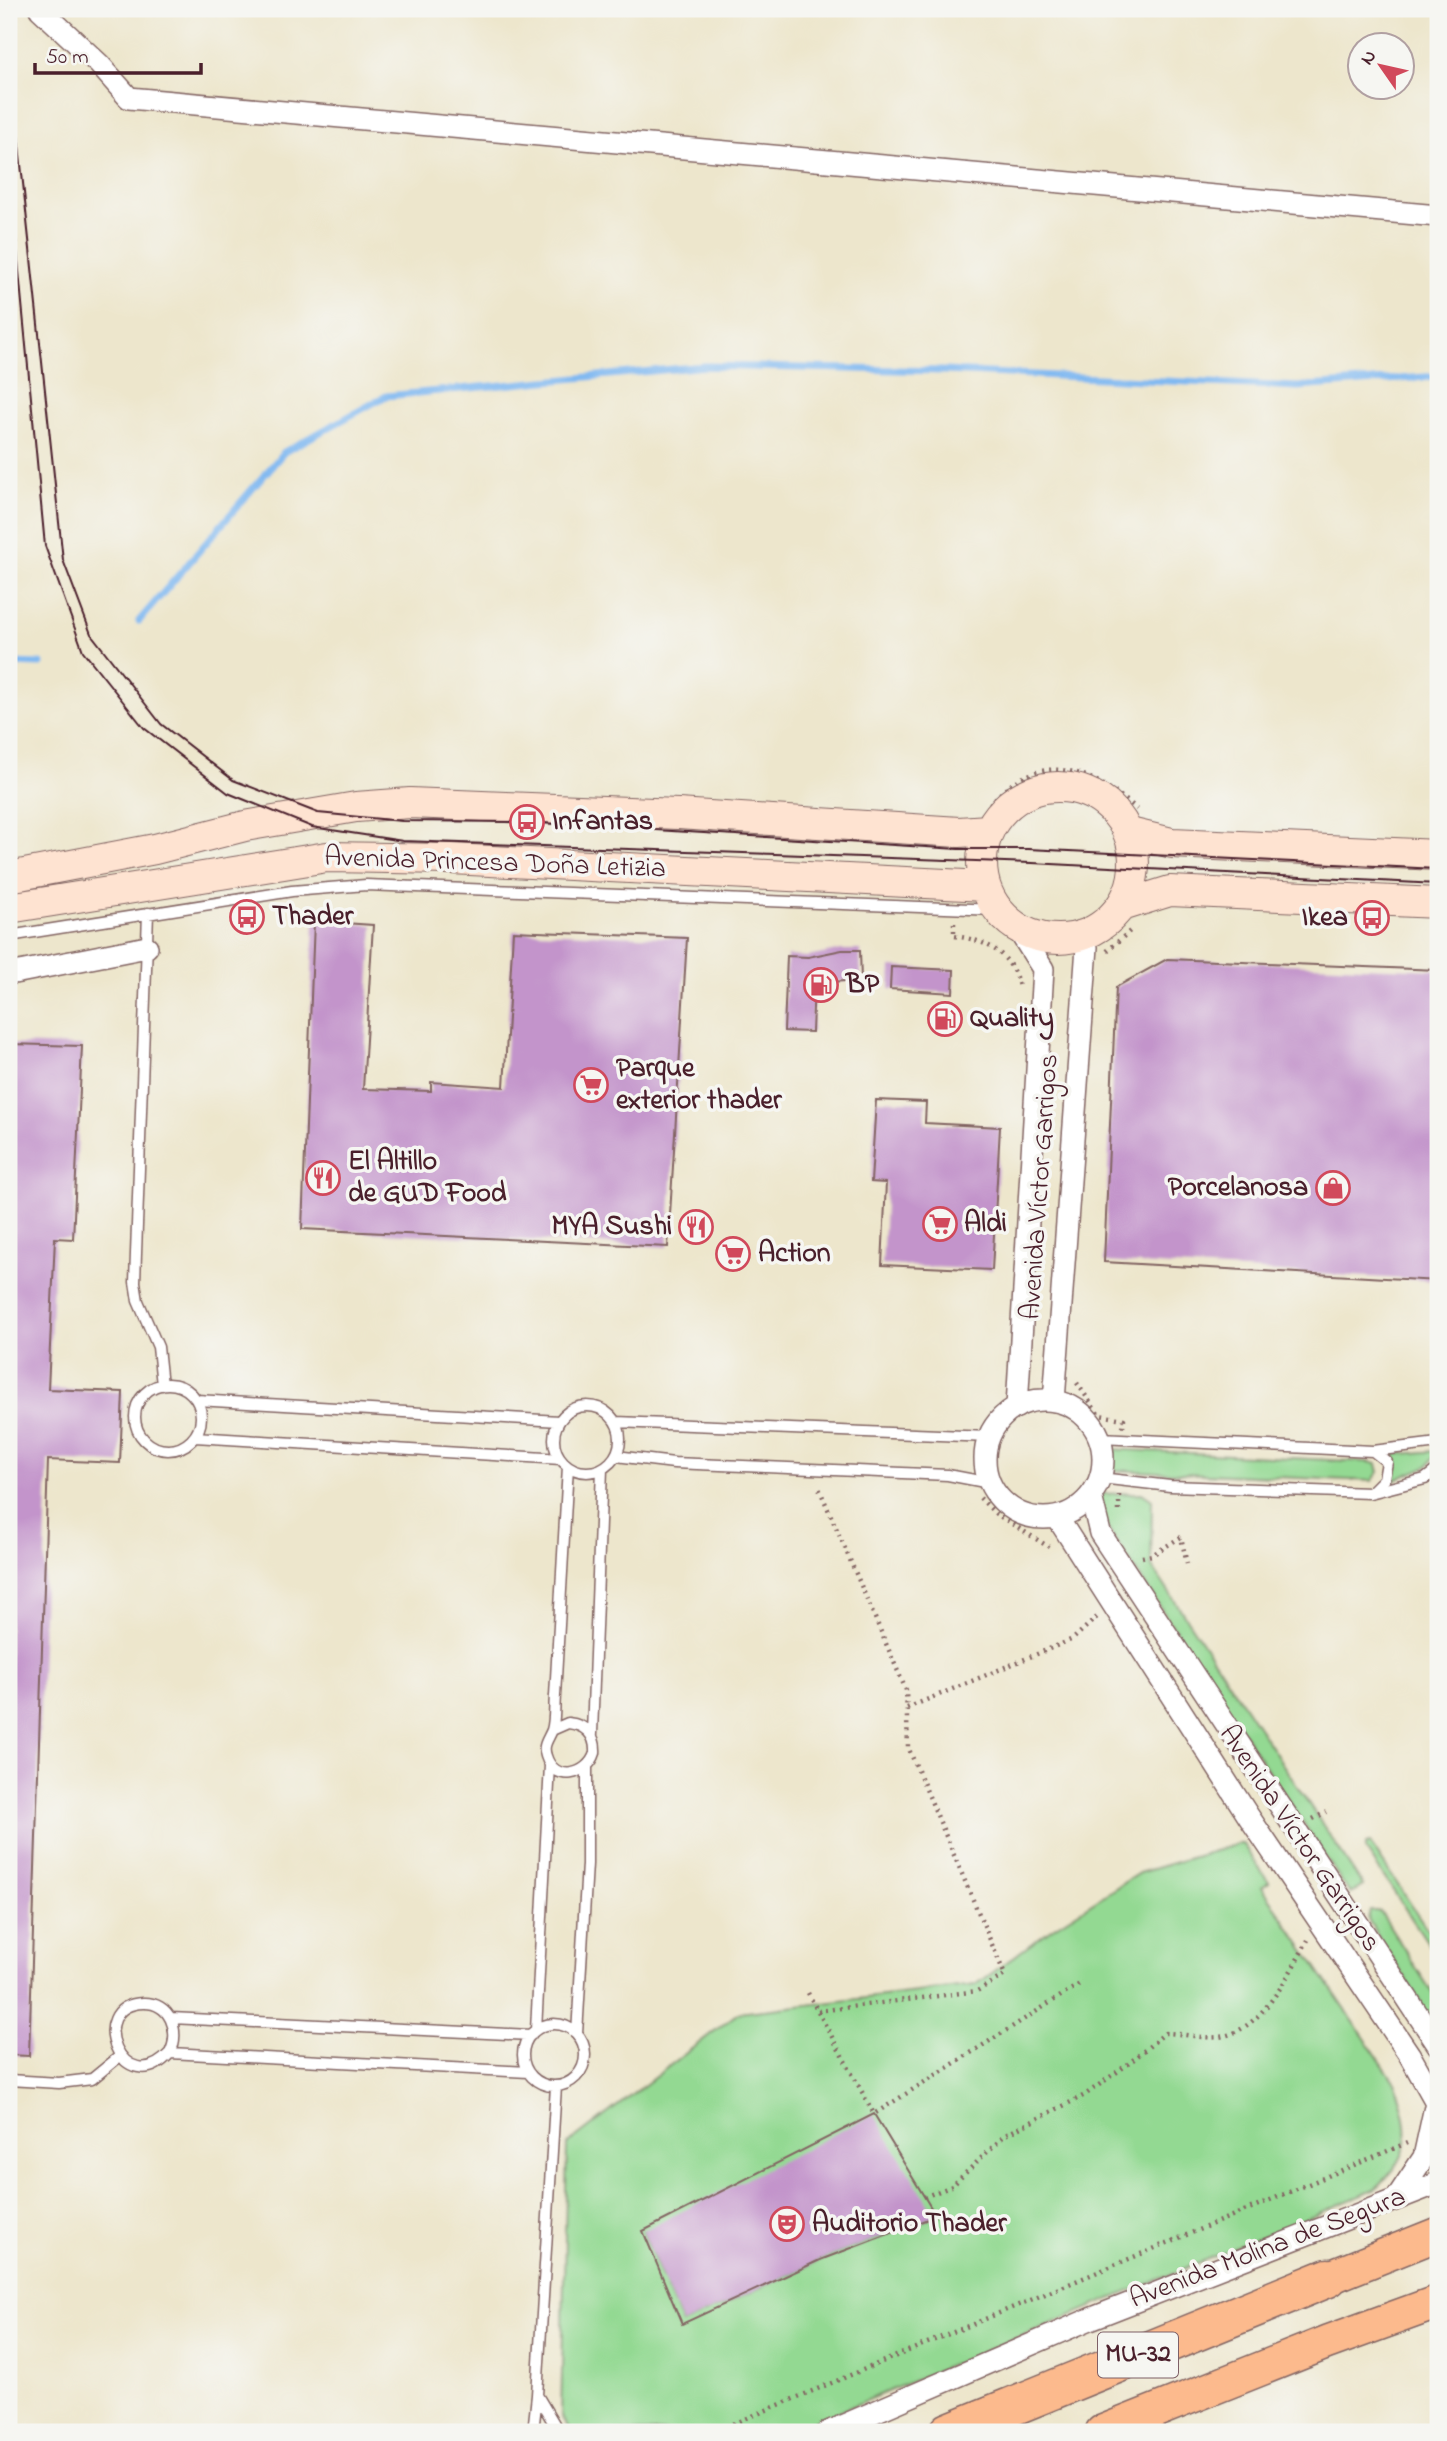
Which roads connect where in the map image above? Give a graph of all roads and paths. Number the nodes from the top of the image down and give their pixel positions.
1 (40, 9) edge
2 (1438, 216) edge
3 (987, 820) junction
4 (1135, 822) junction
5 (1438, 855) edge
6 (9, 877) edge
7 (1438, 902) edge
8 (9, 908) edge
9 (999, 908) junction
10 (148, 913) junction
11 (1128, 916) junction
12 (9, 936) edge
13 (1080, 937) junction
14 (147, 947) junction
15 (1104, 963) dead end
16 (9, 974) edge
17 (162, 1384) junction
18 (197, 1400) junction
19 (1054, 1401) junction
20 (1017, 1407) junction
21 (559, 1422) junction
22 (616, 1422) junction
23 (195, 1437) junction
24 (989, 1437) junction
25 (1100, 1438) junction
26 (1438, 1443) edge
27 (1373, 1451) junction
28 (615, 1456) junction
29 (564, 1463) junction
30 (602, 1469) junction
31 (1438, 1469) edge
32 (990, 1483) junction
33 (1096, 1487) junction
34 (830, 1488) dead end
35 (1370, 1493) junction
36 (967, 1495) dead end
37 (1057, 1517) junction
38 (1060, 1554) dead end
39 (1142, 1557) dead end
40 (1187, 1563) dead end
41 (1099, 1615) dead end
42 (907, 1708) junction
43 (552, 1730) junction
44 (592, 1734) junction
45 (550, 1765) junction
46 (587, 1768) junction
47 (1326, 1812) dead end
48 (1308, 1821) dead end
49 (1318, 1948) dead end
50 (1083, 1982) dead end
51 (808, 1993) dead end
52 (818, 2011) junction
53 (172, 2018) junction
54 (533, 2033) junction
55 (577, 2034) junction
56 (1438, 2045) edge
57 (170, 2053) junction
58 (120, 2056) junction
59 (528, 2072) junction
60 (9, 2080) edge
61 (556, 2086) junction
62 (1412, 2134) dead end
63 (1438, 2183) edge
64 (924, 2197) dead end
65 (1396, 2199) junction
66 (1438, 2234) edge
67 (1328, 2278) joint
68 (1438, 2302) edge
69 (537, 2395) junction
70 (533, 2432) edge
71 (559, 2432) edge
72 (714, 2432) edge
73 (828, 2432) edge
74 (949, 2432) edge
75 (1102, 2432) edge

1 - 2 street
3 - 4 street
3 - 4 path
3 - 6 street, Avenida Princesa Doña Letizia
3 - 9 street
4 - 5 street
4 - 11 street
7 - 11 street
8 - 9 street, Avenida Princesa Doña Letizia
9 - 10 lane
9 - 13 street
9 - 20 street, Avenida Víctor Garrigos
10 - 12 lane
10 - 14 lane
11 - 13 street
11 - 15 path
13 - 19 street, Avenida Víctor Garrigos
14 - 16 street
14 - 17 lane
17 - 18 lane
17 - 23 lane
18 - 21 lane
18 - 23 lane
19 - 20 street
19 - 25 street
20 - 24 street
21 - 22 lane
21 - 29 lane
22 - 24 lane
22 - 28 lane
23 - 29 lane
24 - 32 street
25 - 27 lane
25 - 33 street
26 - 27 lane
27 - 35 lane
28 - 30 lane
28 - 32 lane
29 - 30 lane
29 - 43 lane
30 - 44 lane
31 - 35 lane
32 - 37 street
33 - 35 lane
33 - 37 street
33 - 56 street, Avenida Víctor Garrigos
34 - 42 path
36 - 38 path
37 - 65 street, Avenida Víctor Garrigos
39 - 40 path
41 - 42 path
42 - 52 path
43 - 44 lane
43 - 45 lane
44 - 46 lane
45 - 46 lane
45 - 54 lane
46 - 55 lane
47 - 48 path
49 - 64 path
50 - 52 path
51 - 52 path
53 - 54 lane
53 - 57 lane
53 - 58 lane
54 - 55 lane
54 - 59 lane
55 - 61 lane
57 - 58 lane
57 - 59 lane
58 - 60 lane
59 - 61 lane
61 - 69 lane
62 - 72 path
63 - 65 street, Avenida Molina de Segura
65 - 73 street, Avenida Molina de Segura
66 - 67 main road, Avenida Molina de Segura
67 - 74 highway, MU-32
68 - 75 main road
69 - 70 lane
69 - 71 lane

